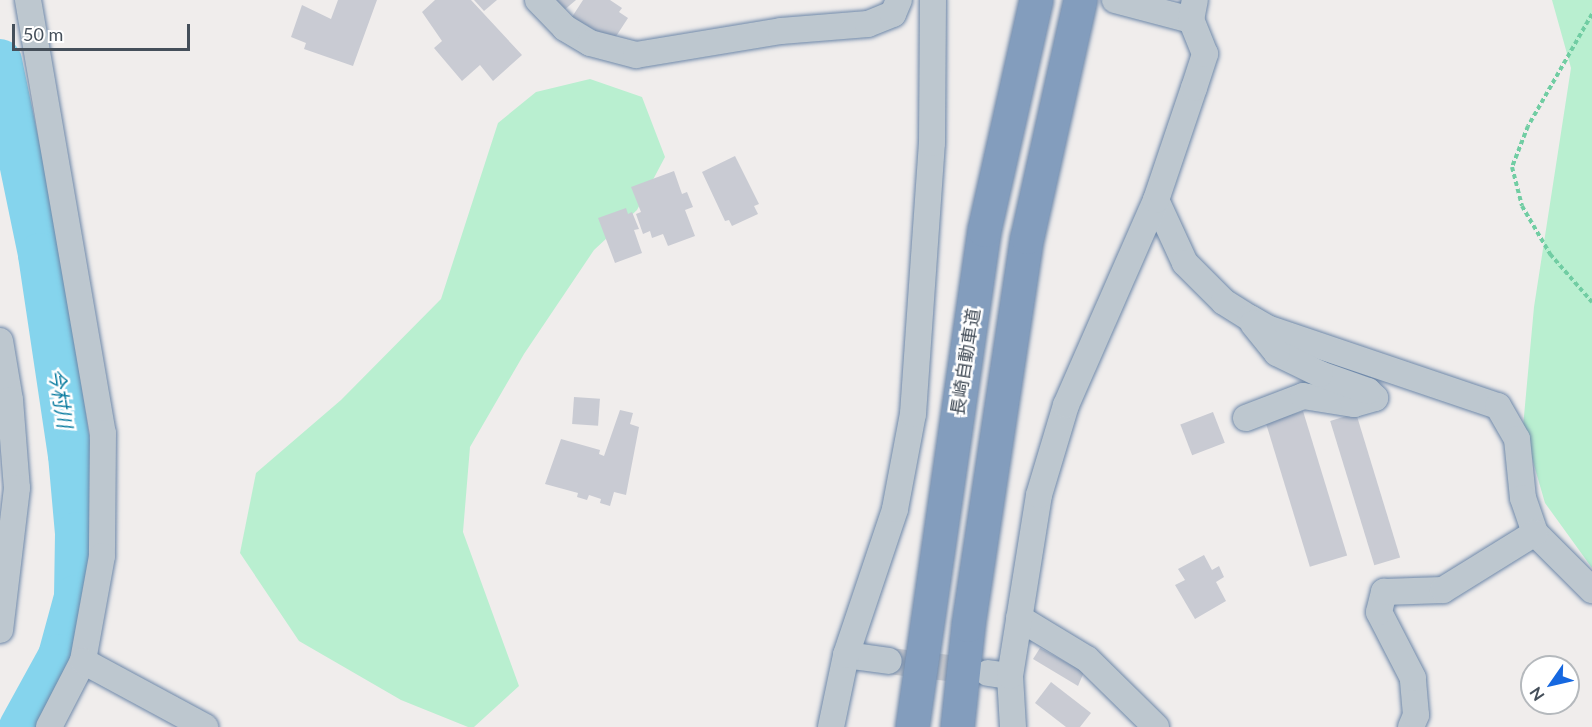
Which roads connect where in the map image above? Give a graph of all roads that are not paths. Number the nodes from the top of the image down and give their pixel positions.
1 (28, 0) edge
2 (538, 0) edge
3 (899, 0) edge
4 (933, 0) edge
5 (1036, 0) edge
6 (1080, 0) edge
7 (1115, 0) edge
8 (1184, 11) edge
9 (1156, 200) junction
10 (1250, 318) junction
11 (0, 341) edge
12 (1246, 418) dead end
13 (1535, 533) junction
14 (6, 556) edge
15 (1592, 590) edge
16 (1020, 618) junction
17 (0, 630) edge
18 (846, 655) junction
19 (83, 661) junction
20 (889, 661) tunnel mouth
21 (49, 727) edge
22 (205, 727) edge
23 (831, 727) edge
24 (912, 727) edge
25 (957, 727) edge
26 (1013, 727) edge
27 (1156, 727) edge
28 (1411, 727) edge

1 - 19 street
2 - 3 street
4 - 18 street
5 - 24 highway, 長崎自動車道
6 - 25 highway
7 - 8 street
8 - 9 street
9 - 10 street
9 - 16 street
10 - 12 street
10 - 13 street
11 - 14 street
13 - 15 street
13 - 28 street
14 - 17 street
16 - 26 street
16 - 27 street
18 - 20 street
18 - 23 street
19 - 21 street
19 - 22 street

